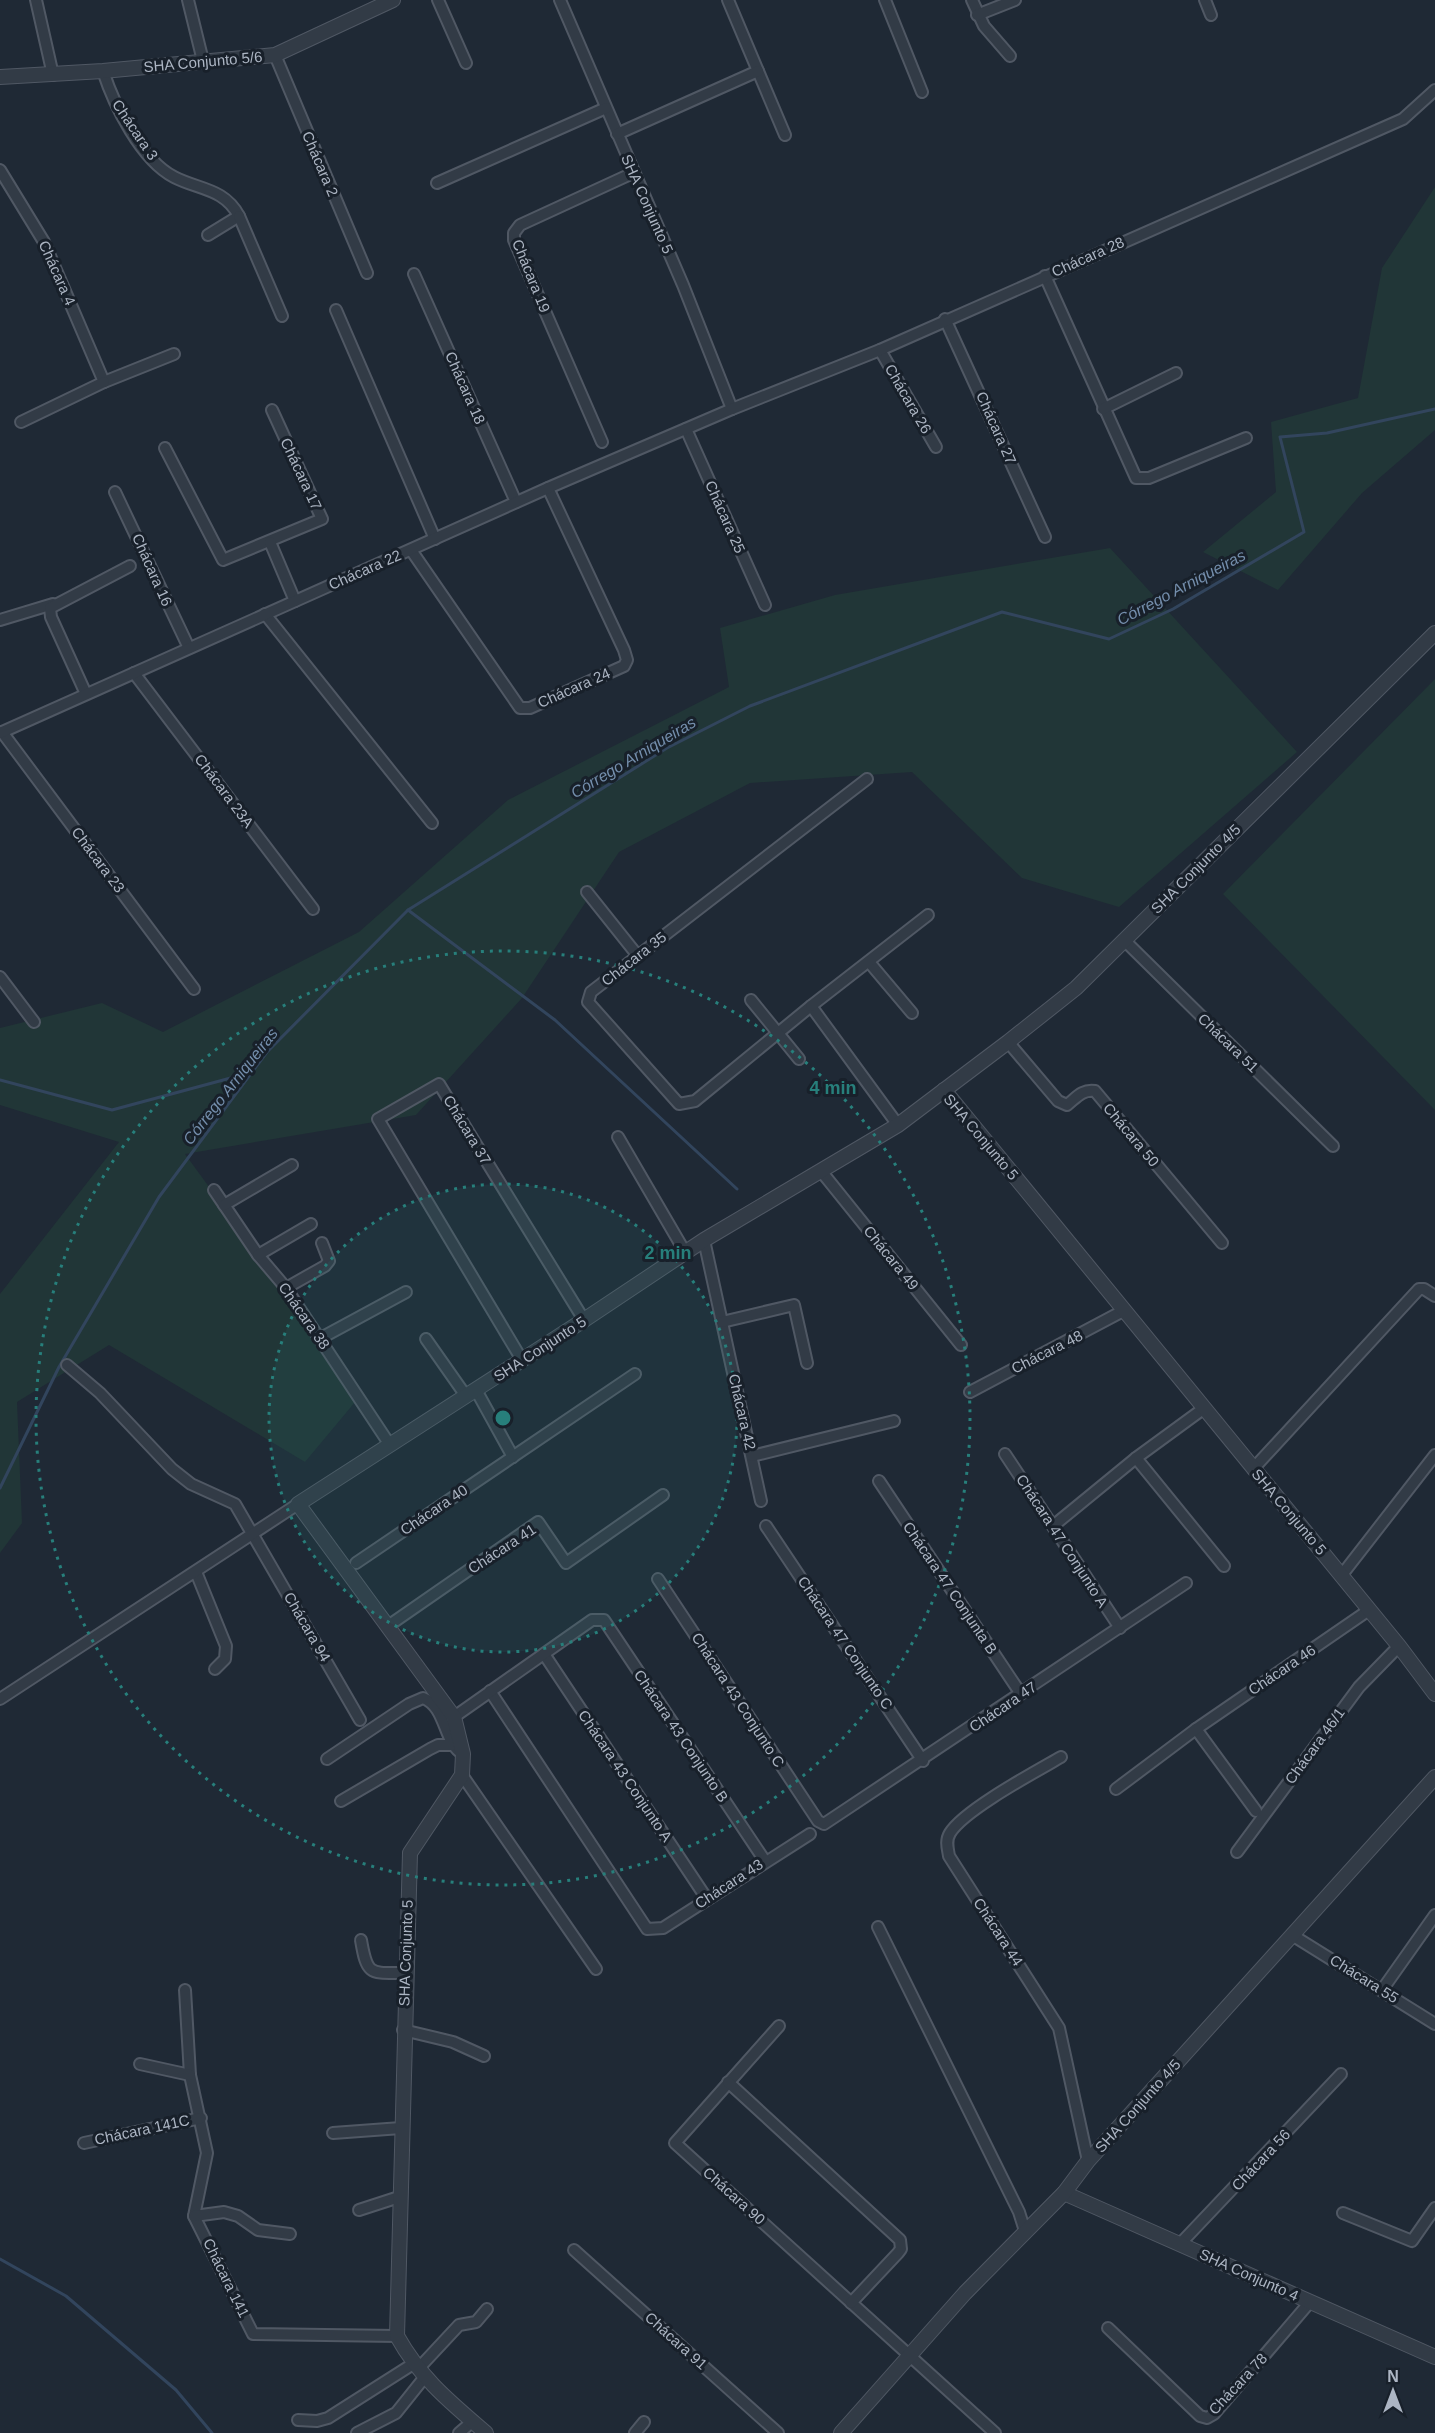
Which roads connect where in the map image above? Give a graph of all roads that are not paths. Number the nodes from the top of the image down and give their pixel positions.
1 (36, 0) edge
2 (188, 0) edge
3 (393, 0) edge
4 (438, 0) edge
5 (560, 0) edge
6 (728, 0) edge
7 (885, 0) edge
8 (972, 0) edge
9 (1015, 0) edge
10 (1205, 0) edge
11 (978, 15) junction
12 (1211, 15) dead end
13 (275, 55) junction
14 (1010, 56) dead end
15 (203, 61) junction
16 (466, 63) dead end
17 (104, 71) junction
18 (758, 71) junction
19 (53, 75) junction
20 (0, 77) edge
21 (1435, 90) edge
22 (922, 92) dead end
23 (606, 108) junction
24 (617, 134) junction
25 (785, 135) dead end
26 (0, 170) edge
27 (633, 173) junction
28 (437, 183) dead end
29 (239, 216) junction
30 (208, 235) dead end
31 (367, 273) dead end
32 (414, 274) dead end
33 (1045, 276) junction
34 (336, 310) dead end
35 (282, 316) dead end
36 (945, 320) junction
37 (880, 350) junction
38 (174, 354) dead end
39 (1176, 373) dead end
40 (104, 382) junction
41 (732, 409) junction
42 (1103, 409) junction
43 (272, 410) dead end
44 (21, 422) dead end
45 (686, 429) junction
46 (1246, 438) dead end
47 (602, 442) dead end
48 (936, 447) dead end
49 (165, 448) dead end
50 (548, 488) junction
51 (115, 492) dead end
52 (516, 502) junction
53 (1045, 537) dead end
54 (435, 539) junction
55 (270, 542) junction
56 (411, 550) junction
57 (130, 566) dead end
58 (295, 601) junction
59 (52, 604) junction
60 (765, 605) dead end
61 (265, 614) junction
62 (1, 618) edge
63 (1435, 633) edge
64 (189, 648) junction
65 (134, 673) junction
66 (86, 694) junction
67 (1, 732) edge
68 (867, 779) dead end
69 (432, 822) dead end
70 (587, 892) dead end
71 (313, 909) dead end
72 (928, 915) dead end
73 (1124, 940) junction
74 (638, 956) junction
75 (869, 962) junction
76 (0, 977) edge
77 (194, 989) dead end
78 (751, 1000) dead end
79 (811, 1006) junction
80 (912, 1013) dead end
81 (34, 1022) dead end
82 (777, 1033) junction
83 (1008, 1042) junction
84 (800, 1059) dead end
85 (944, 1090) junction
86 (898, 1125) junction
87 (618, 1137) dead end
88 (1333, 1146) dead end
89 (292, 1165) dead end
90 (821, 1171) junction
91 (214, 1190) dead end
92 (225, 1205) junction
93 (311, 1224) dead end
94 (704, 1240) junction
95 (322, 1243) dead end
96 (1222, 1243) dead end
97 (685, 1252) junction
98 (258, 1255) junction
99 (286, 1288) junction
100 (406, 1292) dead end
101 (1435, 1296) edge
102 (1123, 1311) junction
103 (584, 1320) junction
104 (722, 1322) junction
105 (321, 1338) junction
106 (426, 1339) dead end
107 (961, 1345) dead end
108 (522, 1360) junction
109 (807, 1363) dead end
110 (67, 1365) dead end
111 (635, 1374) dead end
112 (969, 1392) dead end
113 (471, 1393) junction
114 (1203, 1409) junction
115 (894, 1421) dead end
116 (390, 1445) junction
117 (1005, 1454) dead end
118 (1435, 1455) edge
119 (752, 1456) junction
120 (513, 1457) junction
121 (1136, 1458) junction
122 (1253, 1469) junction
123 (879, 1481) dead end
124 (663, 1495) dead end
125 (760, 1502) dead end
126 (298, 1504) junction
127 (766, 1526) dead end
128 (1053, 1526) junction
129 (252, 1534) junction
130 (356, 1563) dead end
131 (1224, 1566) dead end
132 (196, 1572) junction
133 (1341, 1576) junction
134 (658, 1579) dead end
135 (1186, 1583) dead end
136 (1369, 1610) junction
137 (388, 1626) junction
138 (1120, 1628) junction
139 (1399, 1646) junction
140 (544, 1654) junction
141 (215, 1669) dead end
142 (490, 1691) junction
143 (1021, 1694) junction
144 (1435, 1694) edge
145 (0, 1699) edge
146 (454, 1717) junction
147 (360, 1720) dead end
148 (1196, 1729) junction
149 (458, 1750) junction
150 (1061, 1757) dead end
151 (327, 1759) dead end
152 (923, 1761) junction
153 (462, 1775) junction
154 (1435, 1778) edge
155 (1116, 1789) dead end
156 (341, 1801) dead end
157 (1256, 1811) dead end
158 (818, 1821) joint
159 (810, 1834) dead end
160 (1238, 1852) dead end
161 (765, 1861) junction
162 (707, 1899) junction
163 (1435, 1915) edge
164 (878, 1928) dead end
165 (1292, 1935) junction
166 (361, 1940) dead end
167 (596, 1969) dead end
168 (405, 1973) junction
169 (185, 1990) dead end
170 (1382, 1990) junction
171 (1435, 2024) edge
172 (779, 2026) dead end
173 (404, 2030) junction
174 (484, 2056) dead end
175 (140, 2064) dead end
176 (1341, 2074) dead end
177 (190, 2075) junction
178 (728, 2082) junction
179 (201, 2118) junction
180 (401, 2128) junction
181 (333, 2133) dead end
182 (84, 2143) dead end
183 (1088, 2161) junction
184 (1064, 2193) junction
185 (399, 2197) junction
186 (1435, 2208) edge
187 (359, 2210) dead end
188 (1343, 2212) dead end
189 (194, 2216) junction
190 (1025, 2231) junction
191 (290, 2234) dead end
192 (1180, 2244) junction
193 (574, 2250) dead end
194 (1310, 2302) junction
195 (851, 2303) junction
196 (487, 2309) dead end
197 (1108, 2328) dead end
198 (397, 2336) junction
199 (911, 2355) junction
200 (1435, 2357) edge
201 (418, 2370) junction
202 (298, 2420) dead end
203 (473, 2421) junction
204 (644, 2422) dead end
205 (357, 2433) edge
206 (459, 2433) edge
207 (486, 2433) edge
208 (635, 2433) edge
209 (778, 2433) edge
210 (841, 2433) edge
211 (995, 2433) edge

1 - 19 street
2 - 15 street
3 - 13 street, SHA Conjunto 5/6
4 - 16 street
5 - 23 street, SHA Conjunto 5
6 - 18 street
7 - 22 street
8 - 11 street
9 - 11 street
10 - 12 street
11 - 14 street
13 - 15 street, SHA Conjunto 5/6
13 - 31 street, Chácara 2
15 - 17 street, SHA Conjunto 5/6
17 - 19 street, SHA Conjunto 5/6
17 - 29 street, Chácara 3
18 - 24 street
18 - 25 street
19 - 20 street, SHA Conjunto 5/6
21 - 33 street, Chácara 28
23 - 24 street, SHA Conjunto 5
23 - 28 street
24 - 27 street, SHA Conjunto 5
26 - 40 street, Chácara 4
27 - 41 street, SHA Conjunto 5
27 - 47 street, Chácara 19
29 - 30 street
29 - 35 street, Chácara 3
32 - 52 street, Chácara 18
33 - 36 street, Chácara 28
33 - 42 street
34 - 54 street
36 - 37 street, Chácara 28
36 - 53 street, Chácara 27
37 - 41 street, Chácara 28
37 - 48 street, Chácara 26
38 - 40 street
39 - 42 street
40 - 44 street
41 - 45 street, Chácara 22
42 - 46 street
43 - 55 street, Chácara 17
45 - 50 street, Chácara 22
45 - 60 street, Chácara 25
49 - 55 street, Chácara 17
50 - 52 street, Chácara 22
50 - 56 street, Chácara 24
51 - 64 street, Chácara 16
52 - 54 street, Chácara 22
54 - 56 street, Chácara 22
55 - 58 street
56 - 58 street, Chácara 22
57 - 59 street
58 - 61 street, Chácara 22
59 - 62 street
59 - 66 street
61 - 64 street, Chácara 22
61 - 69 street
63 - 73 street, SHA Conjunto 4/5
64 - 65 street, Chácara 22
65 - 66 street, Chácara 22
65 - 71 street, Chácara 23A
66 - 67 street, Chácara 22
67 - 77 street, Chácara 23
68 - 74 street, Chácara 35
70 - 74 street
72 - 75 street, Chácara 35
73 - 83 street, SHA Conjunto 4/5
73 - 88 street, Chácara 51
74 - 82 street, Chácara 35
75 - 79 street, Chácara 35
75 - 80 street
76 - 81 street
78 - 82 street
79 - 82 street, Chácara 35
79 - 86 street
82 - 84 street
83 - 85 street, SHA Conjunto 4/5
83 - 96 street, Chácara 50
85 - 86 street, SHA Conjunto 5
85 - 102 street, SHA Conjunto 5
86 - 90 street, SHA Conjunto 5
87 - 97 street
89 - 92 street
90 - 94 street, SHA Conjunto 5
90 - 107 street, Chácara 49
91 - 92 street, Chácara 38
92 - 98 street, Chácara 38
93 - 98 street
94 - 97 street, SHA Conjunto 5
94 - 104 street, Chácara 42
95 - 99 street
97 - 103 street, SHA Conjunto 5
98 - 99 street, Chácara 38
99 - 105 street, Chácara 38
100 - 105 street
101 - 122 street
102 - 112 street, Chácara 48
102 - 114 street, SHA Conjunto 5
103 - 108 street, SHA Conjunto 5
103 - 108 street, Chácara 37
104 - 109 street
104 - 119 street, Chácara 42
105 - 116 street, Chácara 38
106 - 113 street
108 - 113 street, SHA Conjunto 5
110 - 129 street, Chácara 94
111 - 120 street, Chácara 40
113 - 116 street, SHA Conjunto 5
113 - 120 street
114 - 121 street
114 - 122 street, SHA Conjunto 5
115 - 119 street
116 - 126 street, SHA Conjunto 5
117 - 128 street, Chácara 47 Conjunto A
118 - 133 street
119 - 125 street, Chácara 42
120 - 130 street, Chácara 40
121 - 128 street
121 - 131 street
122 - 133 street, SHA Conjunto 5
123 - 143 street, Chácara 47 Conjunta B
124 - 137 street, Chácara 41
126 - 129 street, SHA Conjunto 5
126 - 137 street
127 - 152 street, Chácara 47 Conjunto C
128 - 138 street, Chácara 47 Conjunto A
129 - 132 street, SHA Conjunto 5
129 - 147 street, Chácara 94
132 - 141 street
132 - 145 street, SHA Conjunto 5
133 - 136 street, SHA Conjunto 5
134 - 158 street, Chácara 43 Conjunto C
135 - 138 street, Chácara 47
136 - 139 street, SHA Conjunto 5
136 - 148 street, Chácara 46
137 - 146 street
138 - 143 street, Chácara 47
139 - 144 street, SHA Conjunto 5
139 - 160 street, Chácara 46/1
140 - 142 street
140 - 161 street, Chácara 43 Conjunto B
140 - 162 street, Chácara 43 Conjunto A
142 - 146 street
142 - 162 street, Chácara 43
143 - 152 street, Chácara 47
146 - 149 street
148 - 155 street, Chácara 46
148 - 157 street
149 - 151 street
149 - 153 street
149 - 156 street
150 - 183 street, Chácara 44
152 - 158 street, Chácara 47
153 - 167 street
153 - 168 street, SHA Conjunto 5
154 - 165 street, SHA Conjunto 4/5
159 - 161 street, Chácara 43
161 - 162 street, Chácara 43
163 - 170 street
164 - 190 street
165 - 170 street, Chácara 55
165 - 183 street, SHA Conjunto 4/5
166 - 168 street
168 - 173 street, SHA Conjunto 5
169 - 177 street
170 - 171 street, Chácara 55
172 - 178 street, Chácara 90
173 - 174 street
173 - 180 street, SHA Conjunto 5
175 - 177 street
176 - 192 street, Chácara 56
177 - 179 street
178 - 195 street
178 - 195 street, Chácara 90
179 - 182 street, Chácara 141C
179 - 189 street
180 - 181 street
180 - 185 street, SHA Conjunto 5
183 - 184 street, SHA Conjunto 4/5
184 - 190 street, SHA Conjunto 4/5
184 - 192 street, SHA Conjunto 4
185 - 187 street
185 - 198 street, SHA Conjunto 5
186 - 188 street
189 - 191 street
189 - 198 street, Chácara 141
190 - 199 street, SHA Conjunto 4/5
192 - 194 street, SHA Conjunto 4
193 - 209 street, Chácara 91
194 - 197 street, Chácara 78
194 - 200 street, SHA Conjunto 4
195 - 199 street, Chácara 90
196 - 201 street
198 - 201 street
199 - 210 street, SHA Conjunto 4/5
199 - 211 street, Chácara 90
201 - 202 street
201 - 203 street
201 - 205 street
203 - 206 street
203 - 207 street
204 - 208 street

